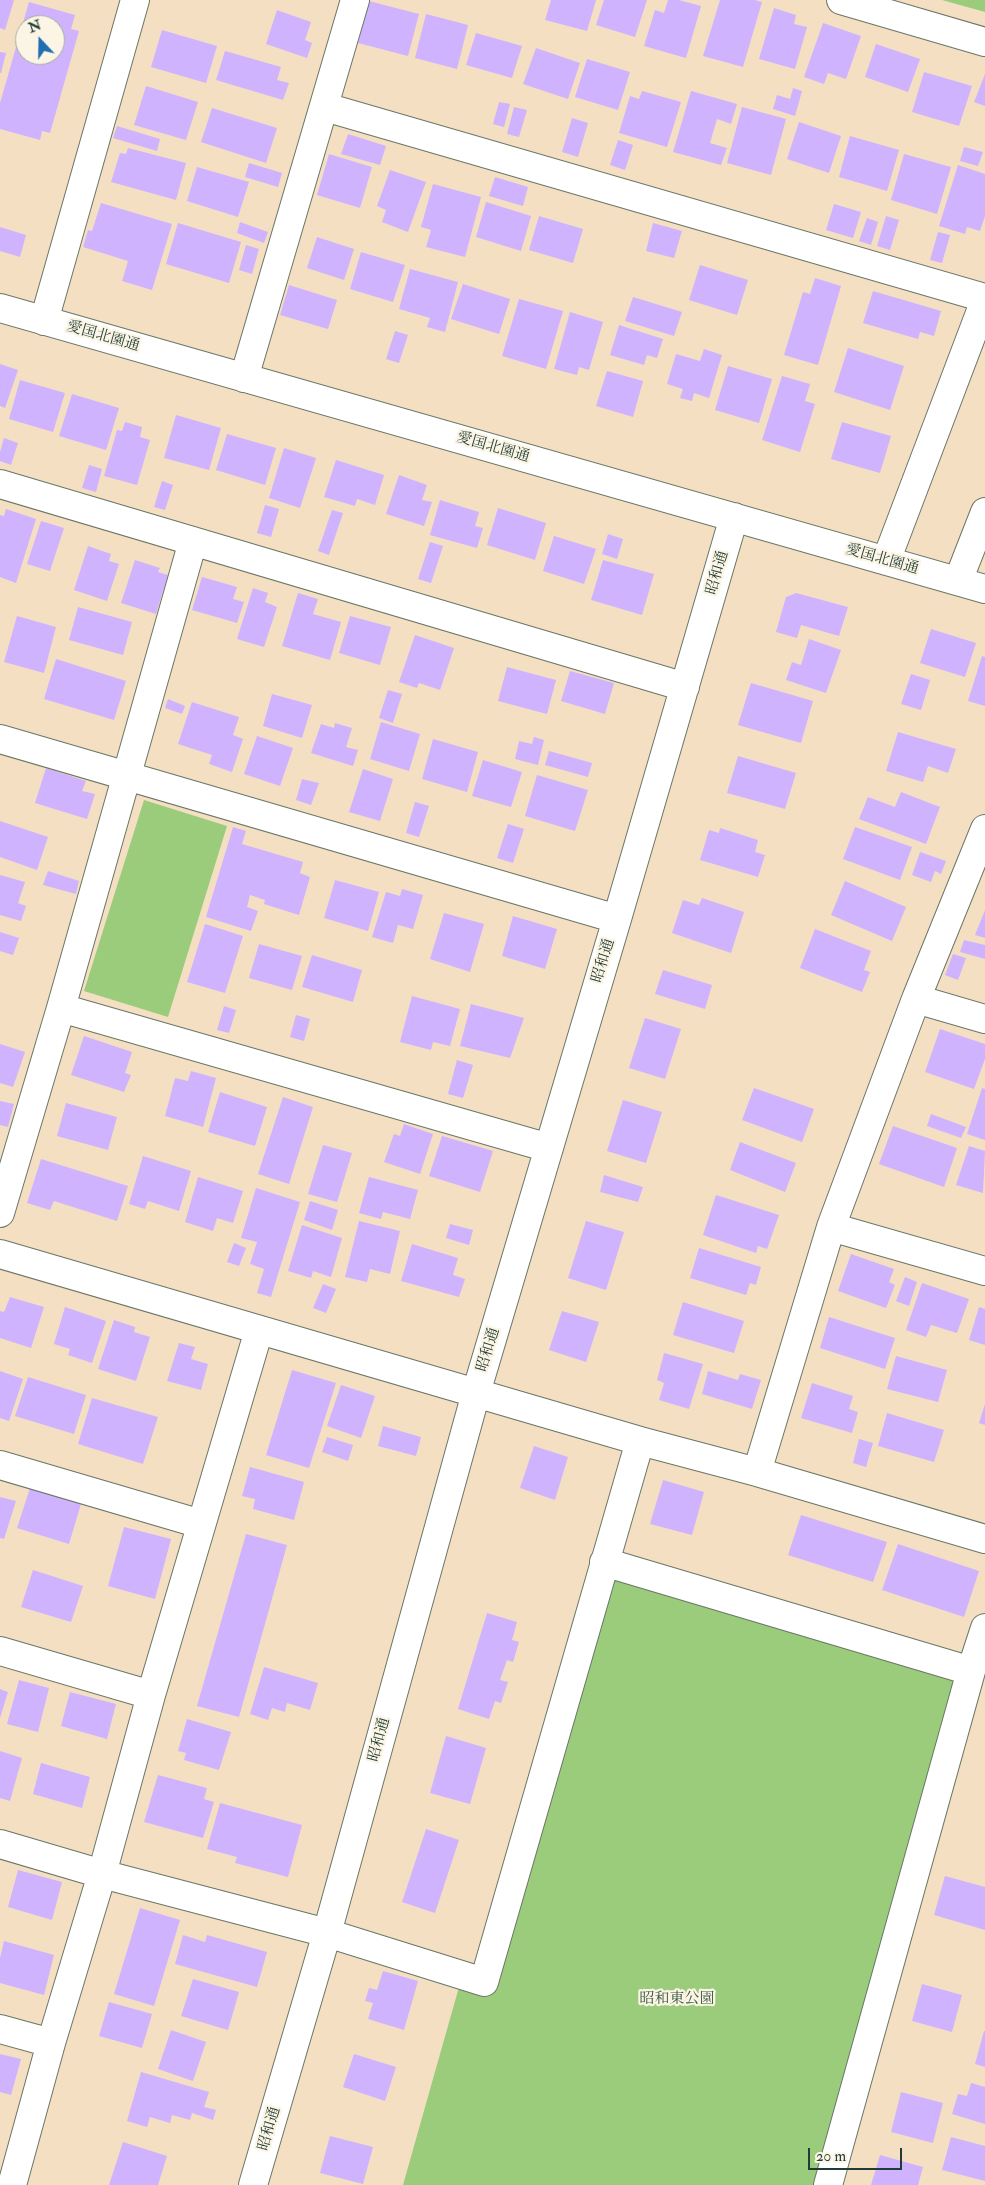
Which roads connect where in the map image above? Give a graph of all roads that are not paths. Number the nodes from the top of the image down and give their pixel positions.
1 (135, 0) edge
2 (355, 0) edge
3 (841, 0) edge
4 (985, 42) edge
5 (325, 107) junction
6 (985, 299) edge
7 (0, 308) edge
8 (44, 320) junction
9 (244, 378) junction
10 (0, 484) edge
11 (985, 512) edge
12 (734, 517) junction
13 (193, 542) junction
14 (886, 561) junction
15 (958, 581) junction
16 (985, 589) edge
17 (685, 687) junction
18 (0, 739) edge
19 (127, 776) junction
20 (985, 829) edge
21 (617, 919) junction
22 (916, 999) junction
23 (61, 1008) junction
24 (985, 1019) edge
25 (548, 1148) junction
26 (0, 1213) edge
27 (832, 1227) junction
28 (0, 1254) edge
29 (985, 1271) edge
30 (259, 1330) junction
31 (476, 1393) junction
32 (640, 1441) junction
33 (0, 1465) edge
34 (756, 1472) junction
35 (201, 1524) junction
36 (985, 1539) edge
37 (604, 1562) junction
38 (985, 1628) edge
39 (0, 1651) edge
40 (971, 1671) junction
41 (152, 1695) junction
42 (0, 1844) edge
43 (102, 1874) junction
44 (327, 1933) junction
45 (0, 2029) edge
46 (51, 2043) junction
47 (12, 2185) edge
48 (253, 2185) edge
49 (828, 2185) edge

1 - 8 street
2 - 5 street
3 - 4 street
5 - 6 street
5 - 9 street
6 - 14 street
7 - 8 street, 愛国北園通
8 - 9 street, 愛国北園通
9 - 12 street, 愛国北園通
10 - 13 street
11 - 15 street
12 - 14 street, 愛国北園通
12 - 17 street, 昭和通
13 - 17 street
13 - 19 street
14 - 15 street, 愛国北園通
15 - 16 street, 愛国北園通
17 - 21 street, 昭和通
18 - 19 street
19 - 21 street
19 - 23 street
20 - 22 street
21 - 25 street, 昭和通
22 - 24 street
22 - 27 street
23 - 25 street
23 - 26 street
25 - 31 street, 昭和通
27 - 29 street
27 - 34 street
28 - 30 street
30 - 31 street
30 - 35 street
31 - 32 street
31 - 44 street, 昭和通
32 - 34 street
32 - 37 street
33 - 35 street
34 - 36 street
35 - 41 street
37 - 40 street
37 - 44 street
38 - 40 street
39 - 41 street
40 - 49 street
41 - 43 street
42 - 43 street
43 - 44 street
43 - 46 street
44 - 48 street, 昭和通
45 - 46 street
46 - 47 street

